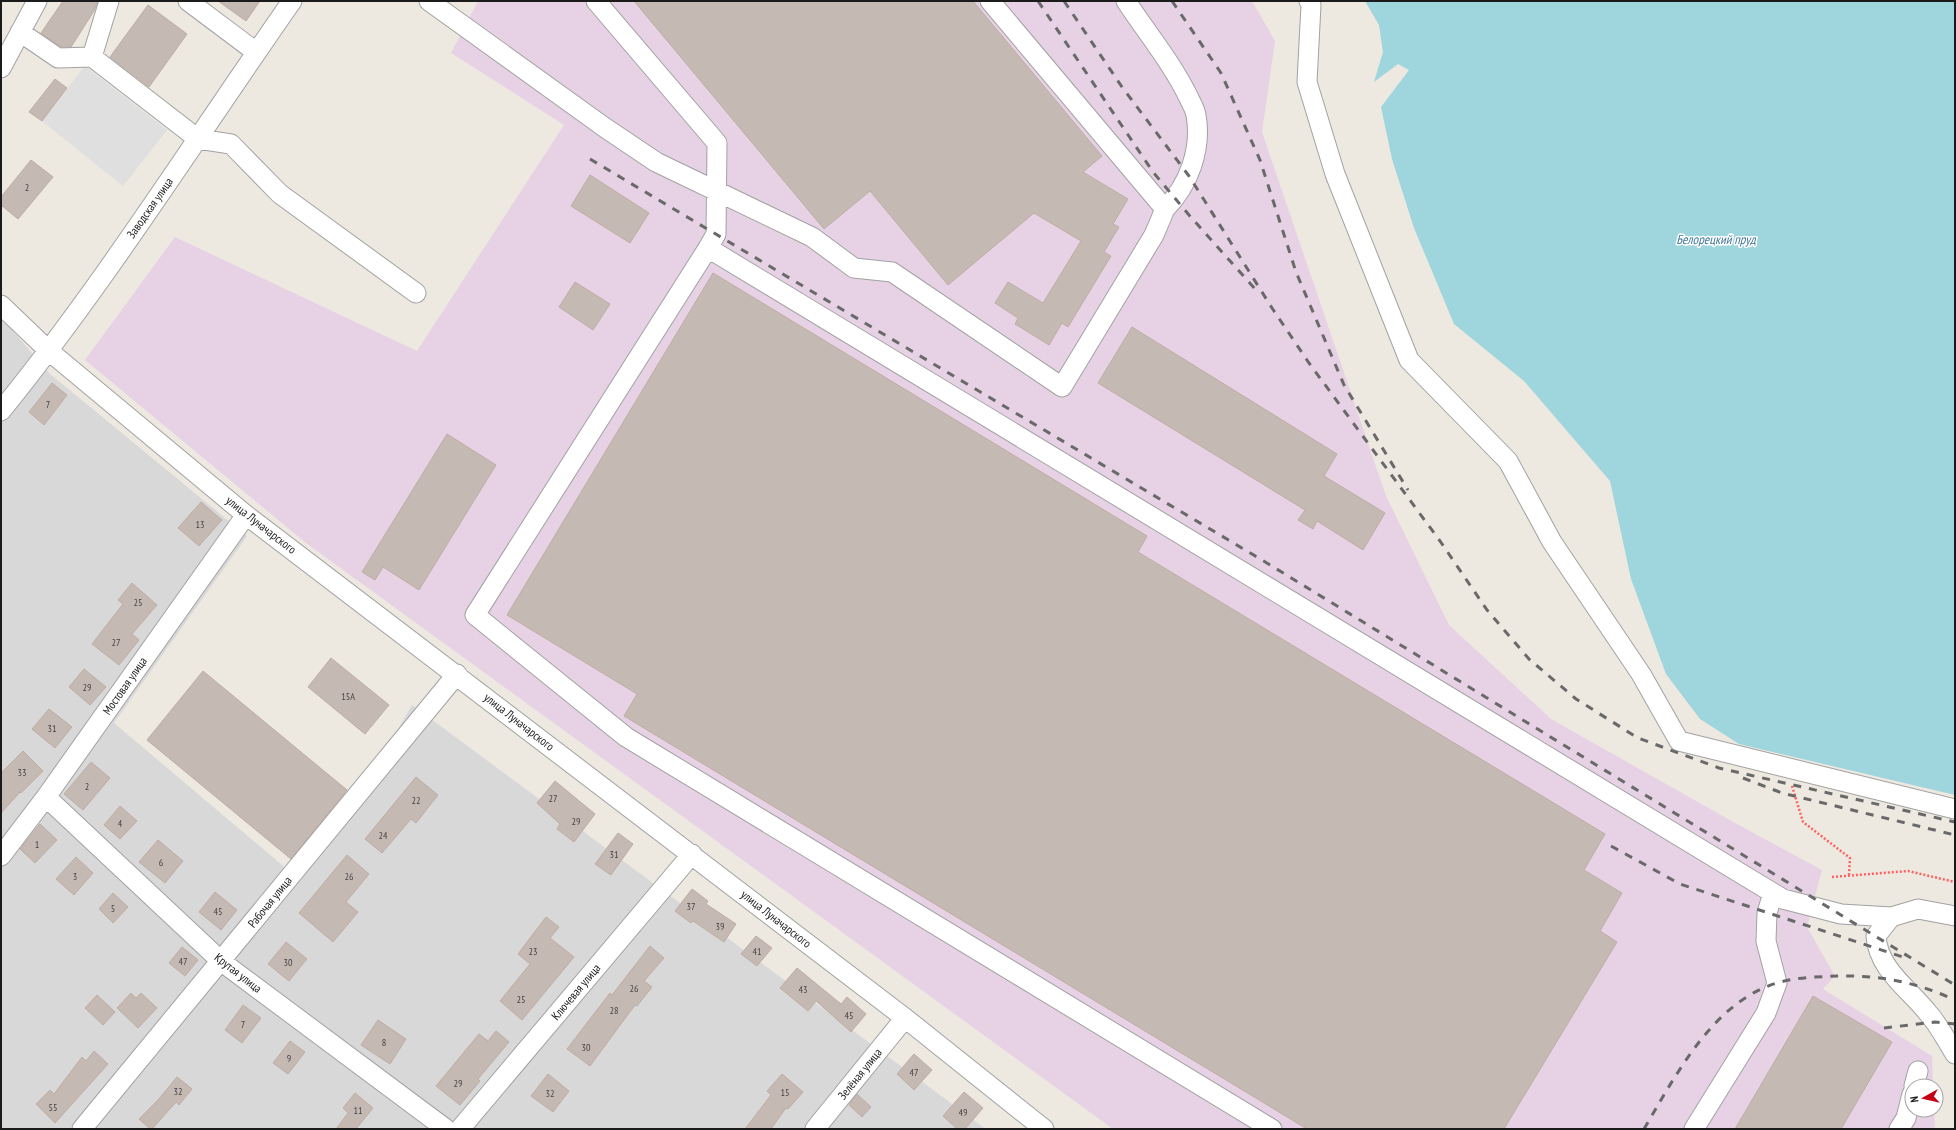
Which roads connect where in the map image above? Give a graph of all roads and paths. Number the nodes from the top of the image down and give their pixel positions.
1 (37, 1) edge
2 (109, 1) edge
3 (188, 1) edge
4 (292, 1) edge
5 (429, 1) edge
6 (596, 1) edge
7 (990, 1) edge
8 (1126, 1) edge
9 (1309, 1) edge
10 (20, 32) junction
11 (256, 52) junction
12 (92, 57) junction
13 (1, 68) edge
14 (198, 139) junction
15 (717, 191) junction
16 (1165, 209) junction
17 (708, 248) junction
18 (416, 293) dead end
19 (1, 305) edge
20 (49, 351) junction
21 (1, 411) edge
22 (246, 515) junction
23 (457, 674) junction
24 (1791, 770) junction
25 (46, 797) junction
26 (1955, 809) edge
27 (692, 854) junction
28 (1, 856) edge
29 (1849, 875) junction
30 (1832, 877) dead end
31 (1955, 882) edge
32 (1773, 893) junction
33 (1955, 916) edge
34 (1891, 917) junction
35 (222, 962) junction
36 (905, 1018) junction
37 (1955, 1054) edge
38 (1906, 1118) edge
39 (82, 1129) edge
40 (446, 1129) edge
41 (460, 1129) edge
42 (815, 1129) edge
43 (1044, 1129) edge
44 (1272, 1129) edge
45 (1694, 1129) edge
46 (1899, 1129) edge

1 - 10 street
2 - 12 street
3 - 11 street
4 - 11 street, Заводская улица
5 - 15 street
6 - 15 street
7 - 16 street
8 - 16 street
9 - 24 street
10 - 12 street
10 - 13 street
11 - 14 street, Заводская улица
12 - 14 street
14 - 18 street
14 - 20 street, Заводская улица
15 - 16 street
15 - 17 street
17 - 32 street
17 - 44 street
19 - 20 street, улица Луначарского
20 - 21 street, Заводская улица
20 - 22 street, улица Луначарского
22 - 23 street, улица Луначарского
22 - 25 street, Мостовая улица
23 - 27 street, улица Луначарского
23 - 35 street, Рабочая улица
24 - 26 street
24 - 29 path
25 - 28 street, Мостовая улица
25 - 35 street, Крутая улица
27 - 36 street, улица Луначарского
27 - 41 street, Ключевая улица
29 - 30 path
29 - 31 path
32 - 34 street
32 - 45 street
33 - 34 street
34 - 37 street
35 - 39 street, Рабочая улица
35 - 40 street, Крутая улица
36 - 42 street, Зелёная улица
36 - 43 street, улица Луначарского
38 - 46 street

